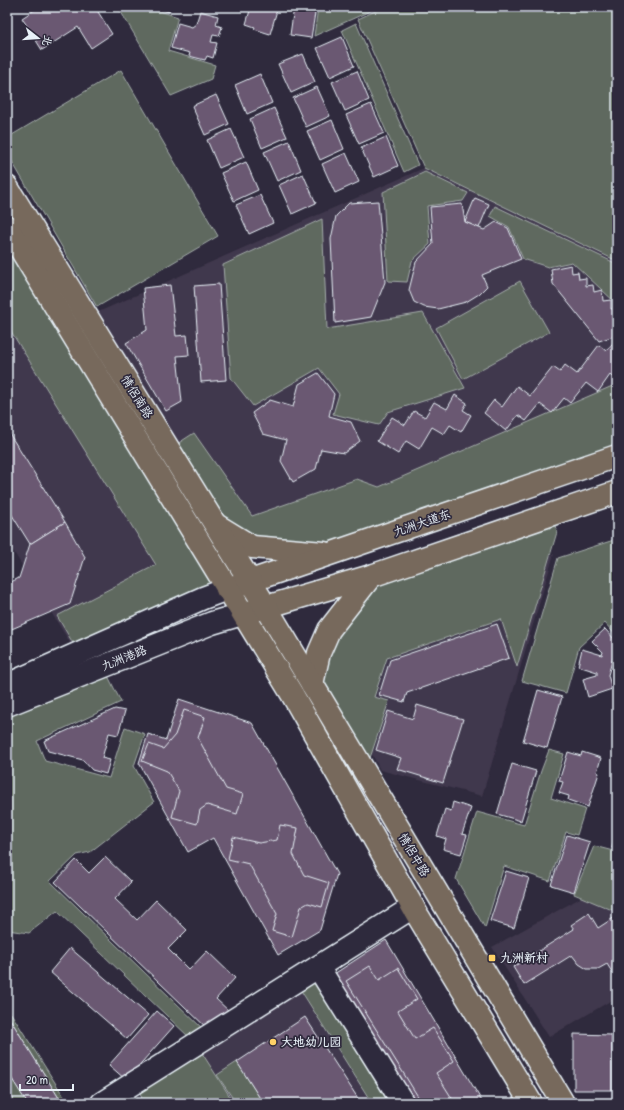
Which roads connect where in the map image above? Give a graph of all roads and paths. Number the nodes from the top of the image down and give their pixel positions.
1 (7, 187) edge
2 (7, 227) edge
3 (617, 456) edge
4 (617, 492) edge
5 (452, 512) junction
6 (216, 525) junction
7 (466, 543) junction
8 (333, 554) junction
9 (371, 576) junction
10 (250, 581) junction
11 (227, 589) junction
12 (266, 607) junction
13 (242, 614) junction
14 (312, 684) junction
15 (7, 685) edge
16 (7, 705) edge
17 (413, 907) junction
18 (318, 967) junction
19 (102, 1103) edge
20 (403, 1103) edge
21 (531, 1103) edge
22 (562, 1103) edge

1 - 6 main road, 情侣南路
2 - 11 main road, 情侣南路
3 - 5 main road, 九洲大道东
4 - 7 main road
5 - 7 main road
5 - 8 main road, 九洲大道东
6 - 8 main road
6 - 10 main road, 情侣南路
7 - 9 main road
8 - 10 main road, 九洲大道东
9 - 12 main road
9 - 14 main road
10 - 11 main road, 九洲大道东
10 - 12 main road, 情侣南路
11 - 13 main road, 情侣南路
11 - 15 street, 九洲港路
12 - 13 main road
12 - 14 main road, 情侣中路
13 - 16 street, 九洲港路
13 - 17 main road
14 - 22 main road, 情侣中路
17 - 18 street
17 - 21 main road
18 - 19 street
18 - 20 street

